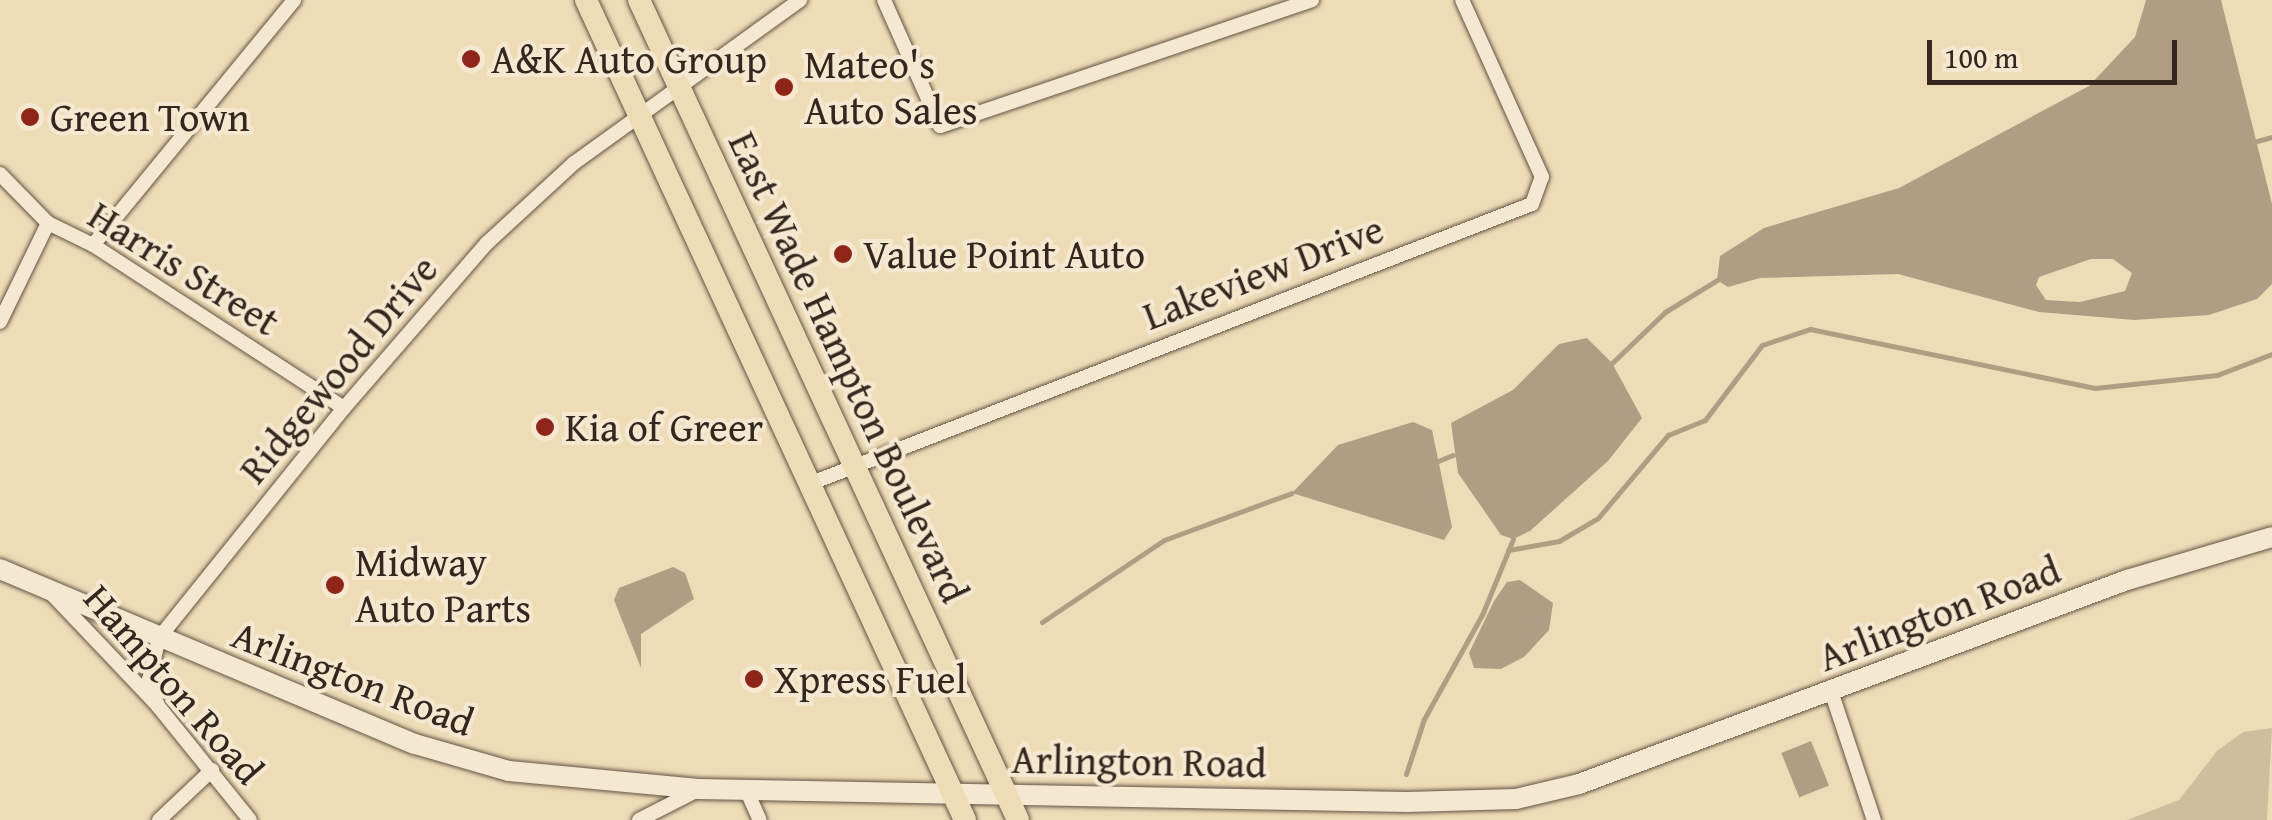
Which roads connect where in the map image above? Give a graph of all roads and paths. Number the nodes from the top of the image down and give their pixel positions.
1 (294, 0) edge
2 (586, 0) edge
3 (638, 0) edge
4 (800, 0) edge
5 (884, 0) edge
6 (1312, 0) edge
7 (1462, 0) edge
8 (679, 88) junction
9 (641, 118) junction
10 (0, 174) edge
11 (48, 223) junction
12 (93, 245) junction
13 (0, 279) edge
14 (16, 289) junction
15 (0, 322) edge
16 (344, 408) junction
17 (852, 464) junction
18 (809, 484) junction
19 (2272, 537) edge
20 (0, 569) edge
21 (49, 591) junction
22 (159, 638) junction
23 (1831, 691) junction
24 (158, 706) junction
25 (212, 770) junction
26 (744, 788) junction
27 (698, 789) junction
28 (952, 792) junction
29 (1004, 792) junction
30 (160, 820) edge
31 (250, 820) edge
32 (638, 820) edge
33 (760, 820) edge
34 (965, 820) edge
35 (1018, 820) edge
36 (1874, 820) edge

1 - 12 street
2 - 9 main road, East Wade Hampton Boulevard
3 - 8 main road, East Wade Hampton Boulevard
4 - 8 street, Ridgewood Drive
5 - 6 street
7 - 17 street, Lakeview Drive
8 - 9 street, Ridgewood Drive
8 - 17 main road, East Wade Hampton Boulevard
9 - 16 street, Ridgewood Drive
9 - 18 main road, East Wade Hampton Boulevard
10 - 11 street, Harris Street
11 - 12 street, Harris Street
11 - 14 street
12 - 16 street, Harris Street
13 - 14 street
14 - 15 street
16 - 22 street, Ridgewood Drive
17 - 18 street, Lakeview Drive
17 - 29 main road, East Wade Hampton Boulevard
18 - 28 main road, East Wade Hampton Boulevard
19 - 23 main road, Arlington Road
20 - 21 main road, Arlington Road
21 - 22 main road, Arlington Road
21 - 24 street, Hampton Road
22 - 24 street
22 - 27 main road, Arlington Road
23 - 29 main road, Arlington Road
23 - 36 street
24 - 25 street, Hampton Road
25 - 30 street
25 - 31 street, Hampton Road
26 - 27 main road, Arlington Road
26 - 28 main road, Arlington Road
26 - 33 street
27 - 32 street
28 - 29 main road, Arlington Road
28 - 34 main road, East Wade Hampton Boulevard
29 - 35 main road, East Wade Hampton Boulevard

